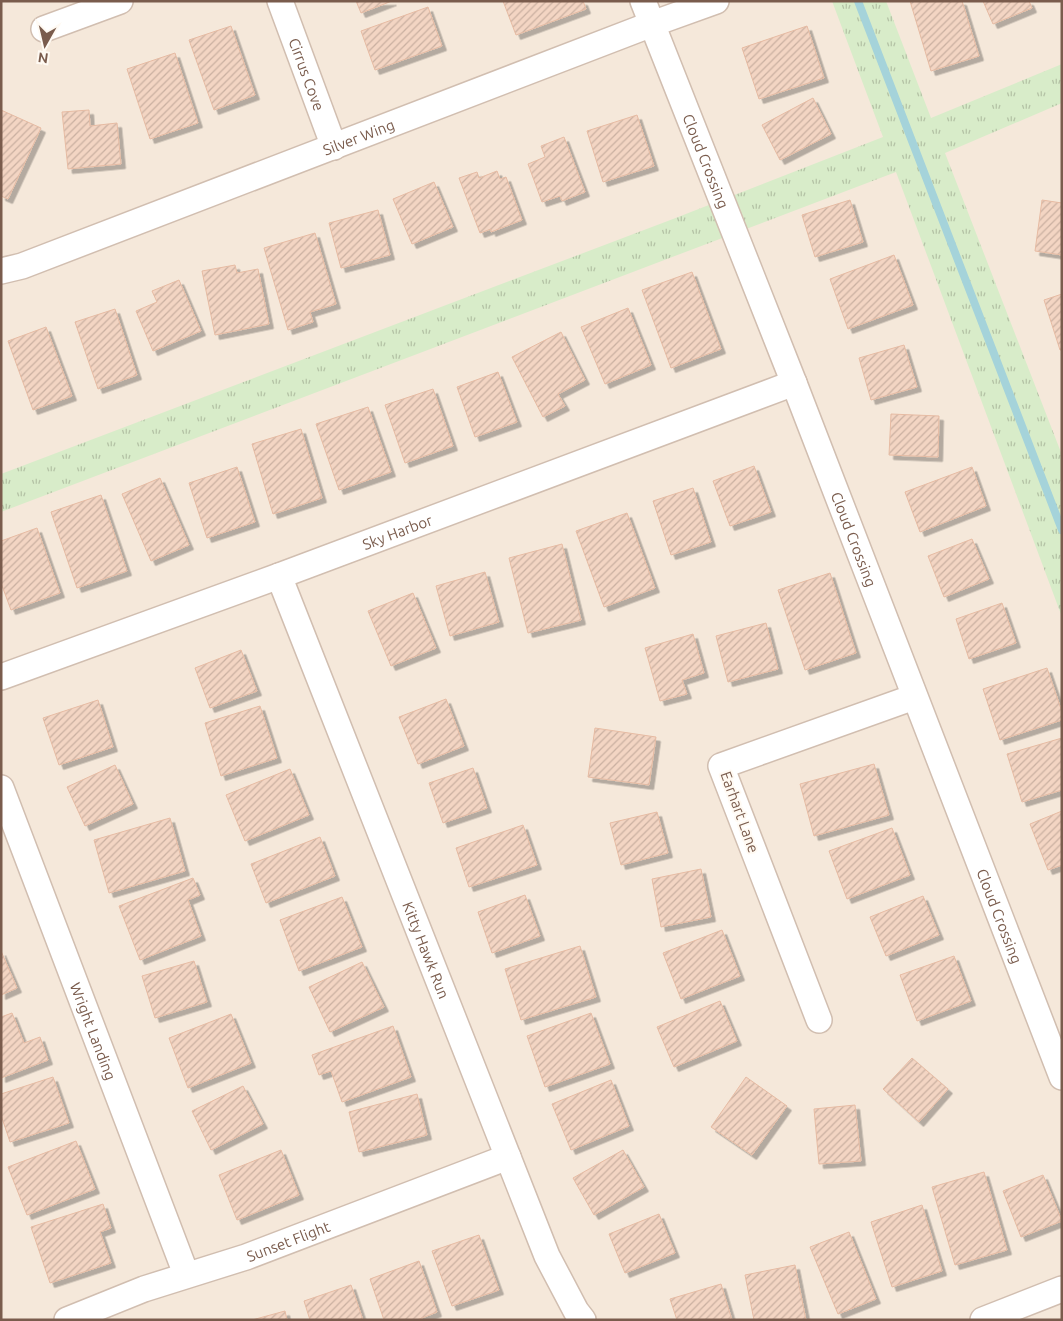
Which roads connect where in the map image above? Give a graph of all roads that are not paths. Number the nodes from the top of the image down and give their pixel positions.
1 (120, 1) edge
2 (280, 1) edge
3 (643, 1) edge
4 (716, 1) edge
5 (652, 24) junction
6 (44, 29) dead end
7 (334, 147) junction
8 (1, 272) edge
9 (794, 383) junction
10 (279, 576) junction
11 (1, 677) edge
12 (914, 697) junction
13 (1, 788) edge
14 (819, 1020) dead end
15 (1062, 1077) edge
16 (508, 1157) junction
17 (186, 1274) junction
18 (1062, 1289) edge
19 (67, 1320) edge
20 (583, 1320) edge
21 (983, 1320) edge

1 - 6 street
2 - 7 street, Cirrus Cove
3 - 5 street, Cloud Crossing
4 - 5 street, Silver Wing
5 - 7 street, Silver Wing
5 - 9 street, Cloud Crossing
7 - 8 street, Silver Wing
9 - 10 street, Sky Harbor
9 - 12 street, Cloud Crossing
10 - 11 street, Sky Harbor
10 - 16 street, Kitty Hawk Run
12 - 14 street, Earhart Lane
12 - 15 street, Cloud Crossing
13 - 17 street, Wright Landing
16 - 17 street, Sunset Flight
16 - 20 street, Kitty Hawk Run
17 - 19 street, Sunset Flight
18 - 21 street

